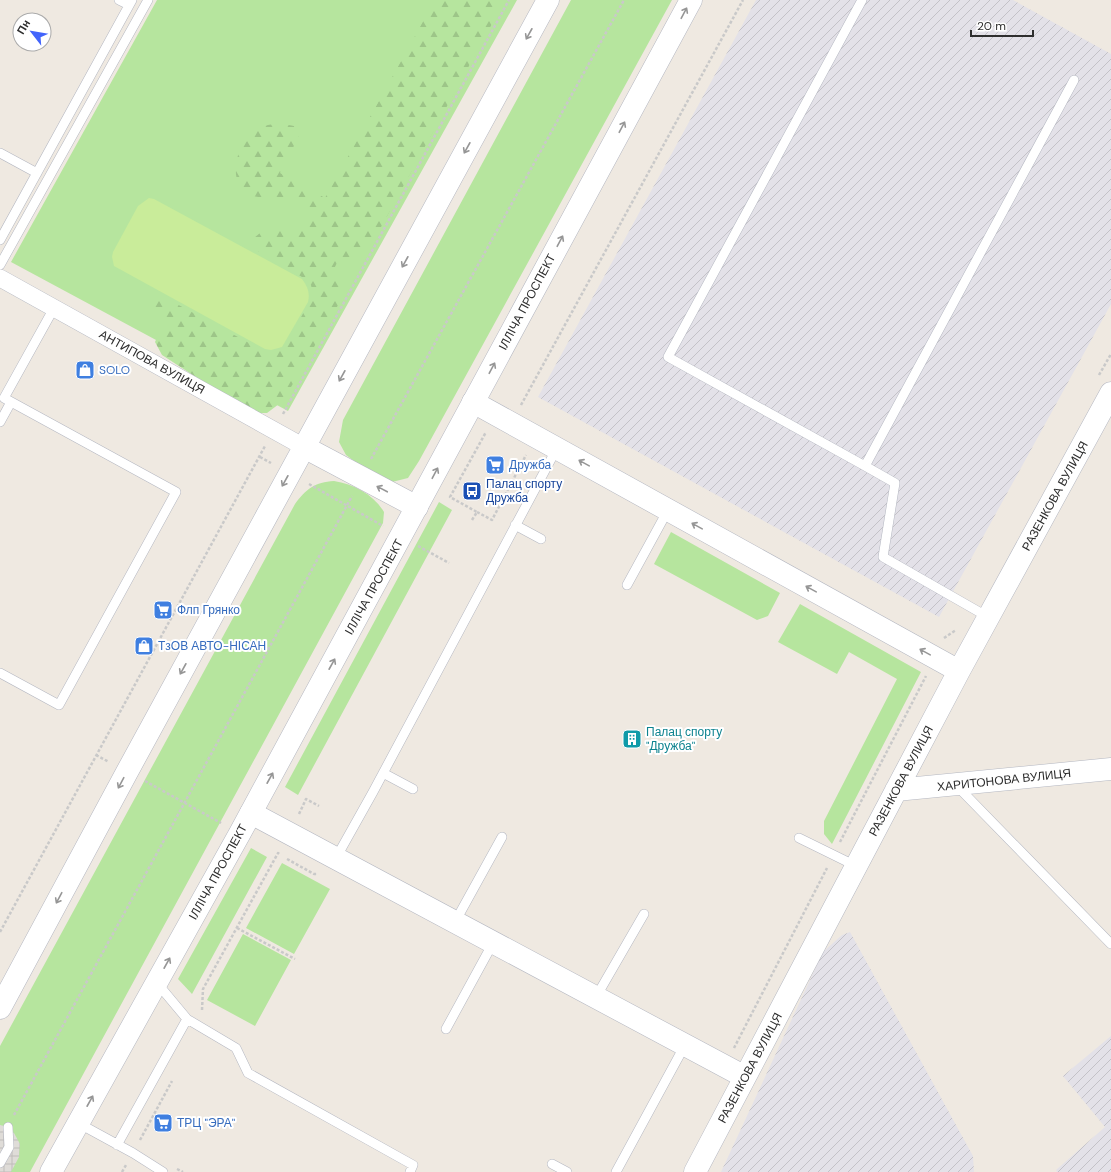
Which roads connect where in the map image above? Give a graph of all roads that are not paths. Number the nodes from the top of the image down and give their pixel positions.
1 (119, 0) edge
2 (148, 0) edge
3 (548, 0) edge
4 (691, 0) edge
5 (862, 0) edge
6 (131, 3) edge
7 (1074, 80) dead end
8 (0, 153) edge
9 (37, 173) junction
10 (0, 240) edge
11 (0, 265) edge
12 (0, 278) edge
13 (54, 308) junction
14 (1103, 387) edge
15 (5, 399) edge
16 (473, 402) junction
17 (0, 422) edge
18 (304, 447) junction
19 (557, 448) junction
20 (865, 466) junction
21 (417, 508) junction
22 (668, 510) junction
23 (515, 525) junction
24 (541, 539) dead end
25 (627, 585) dead end
26 (980, 612) junction
27 (959, 671) junction
28 (0, 673) edge
29 (1111, 769) edge
30 (383, 773) junction
31 (956, 785) junction
32 (413, 789) dead end
33 (896, 790) junction
34 (251, 812) junction
35 (502, 837) dead end
36 (799, 838) dead end
37 (336, 858) junction
38 (856, 866) junction
39 (644, 914) dead end
40 (455, 922) junction
41 (493, 942) junction
42 (1111, 944) edge
43 (156, 983) junction
44 (596, 997) junction
45 (0, 1008) edge
46 (187, 1019) junction
47 (446, 1029) dead end
48 (685, 1045) junction
49 (745, 1077) junction
50 (78, 1123) junction
51 (4, 1130) edge
52 (117, 1145) junction
53 (0, 1163) edge
54 (552, 1164) dead end
55 (162, 1171) edge
56 (51, 1172) edge
57 (410, 1172) edge
58 (567, 1172) edge
59 (616, 1172) edge
60 (695, 1172) edge

1 - 6 lane
2 - 11 lane
3 -> 18 main road
16 -> 4 main road, ІЛЛІЧА ПРОСПЕКТ
5 - 20 lane
6 - 9 lane
7 - 20 lane
8 - 9 lane
9 - 10 lane
12 - 13 street, АНТИПОВА ВУЛИЦЯ
13 - 15 lane
13 - 18 street, АНТИПОВА ВУЛИЦЯ
14 - 26 main road, РАЗЕНКОВА ВУЛИЦЯ
15 - 17 lane
15 - 28 lane
16 - 19 main road
21 -> 16 main road, ІЛЛІЧА ПРОСПЕКТ
21 -> 18 main road
18 -> 45 main road
22 -> 19 main road
19 - 23 lane
20 - 26 lane
34 -> 21 main road, ІЛЛІЧА ПРОСПЕКТ
22 - 25 lane
27 -> 22 main road
23 - 24 lane
23 - 30 lane
26 - 27 main road, РАЗЕНКОВА ВУЛИЦЯ
27 - 33 main road, РАЗЕНКОВА ВУЛИЦЯ
29 - 31 main road, ХАРИТОНОВА ВУЛИЦЯ
30 - 32 lane
30 - 37 lane
31 - 33 main road, ХАРИТОНОВА ВУЛИЦЯ
31 - 42 lane
33 - 38 main road, РАЗЕНКОВА ВУЛИЦЯ
34 - 37 main road
43 -> 34 main road, ІЛЛІЧА ПРОСПЕКТ
35 - 40 lane
36 - 38 lane
37 - 40 main road
38 - 49 main road, РАЗЕНКОВА ВУЛИЦЯ
39 - 44 lane
40 - 41 main road
41 - 44 main road
41 - 47 lane
43 - 46 lane
50 -> 43 main road, ІЛЛІЧА ПРОСПЕКТ
44 - 48 main road
46 - 52 lane
46 - 57 lane
48 - 49 main road
48 - 59 lane
49 - 60 main road, РАЗЕНКОВА ВУЛИЦЯ
50 - 52 lane
50 - 56 main road, ІЛЛІЧА ПРОСПЕКТ
51 - 53 lane
52 - 55 lane
54 - 58 lane

